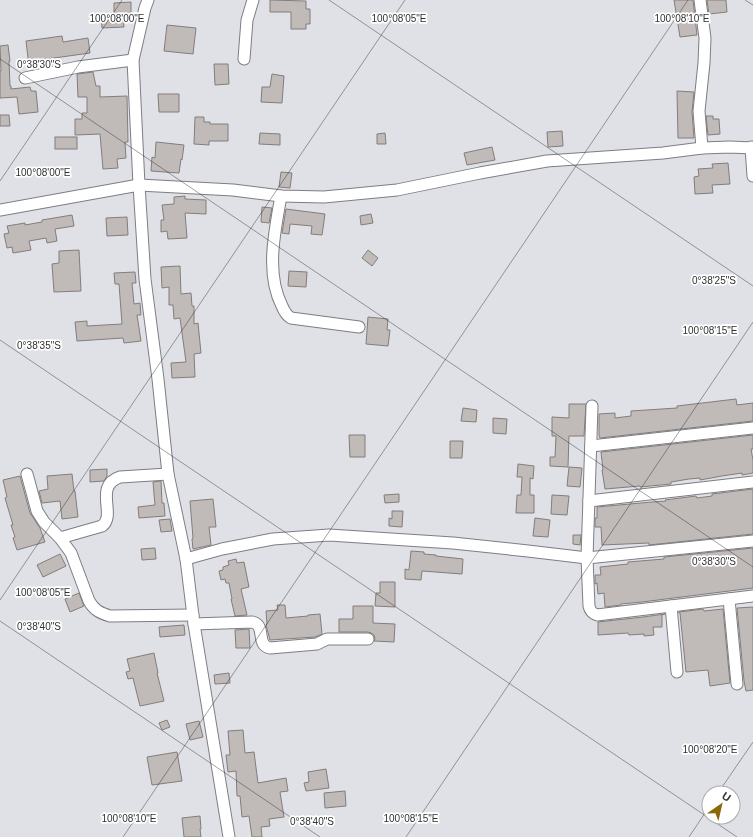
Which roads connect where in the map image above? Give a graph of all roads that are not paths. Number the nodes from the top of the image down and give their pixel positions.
1 (148, 0) edge
2 (253, 0) edge
3 (700, 0) edge
4 (244, 59) dead end
5 (133, 60) junction
6 (25, 78) dead end
7 (752, 147) edge
8 (702, 148) junction
9 (753, 176) edge
10 (139, 185) junction
11 (281, 196) junction
12 (0, 210) edge
13 (359, 327) dead end
14 (592, 406) dead end
15 (753, 428) edge
16 (591, 446) junction
17 (27, 474) dead end
18 (168, 474) junction
19 (753, 482) edge
20 (589, 501) junction
21 (60, 538) junction
22 (753, 541) edge
23 (587, 558) junction
24 (186, 559) junction
25 (753, 596) edge
26 (729, 599) junction
27 (671, 606) junction
28 (193, 619) junction
29 (368, 639) dead end
30 (677, 672) dead end
31 (738, 684) dead end
32 (229, 837) edge

1 - 5 street
2 - 4 street
3 - 8 street
5 - 6 street
5 - 10 street
7 - 8 street
7 - 9 street
8 - 11 street
10 - 11 street
10 - 12 street
10 - 18 street
11 - 13 street
14 - 16 street
15 - 16 street
16 - 20 street
17 - 21 street
18 - 21 street
18 - 24 street
19 - 20 street
20 - 23 street
21 - 28 street
22 - 23 street
23 - 24 street
23 - 27 street
24 - 28 street
25 - 26 street
26 - 27 street
26 - 31 street
27 - 30 street
28 - 29 street
28 - 32 street

